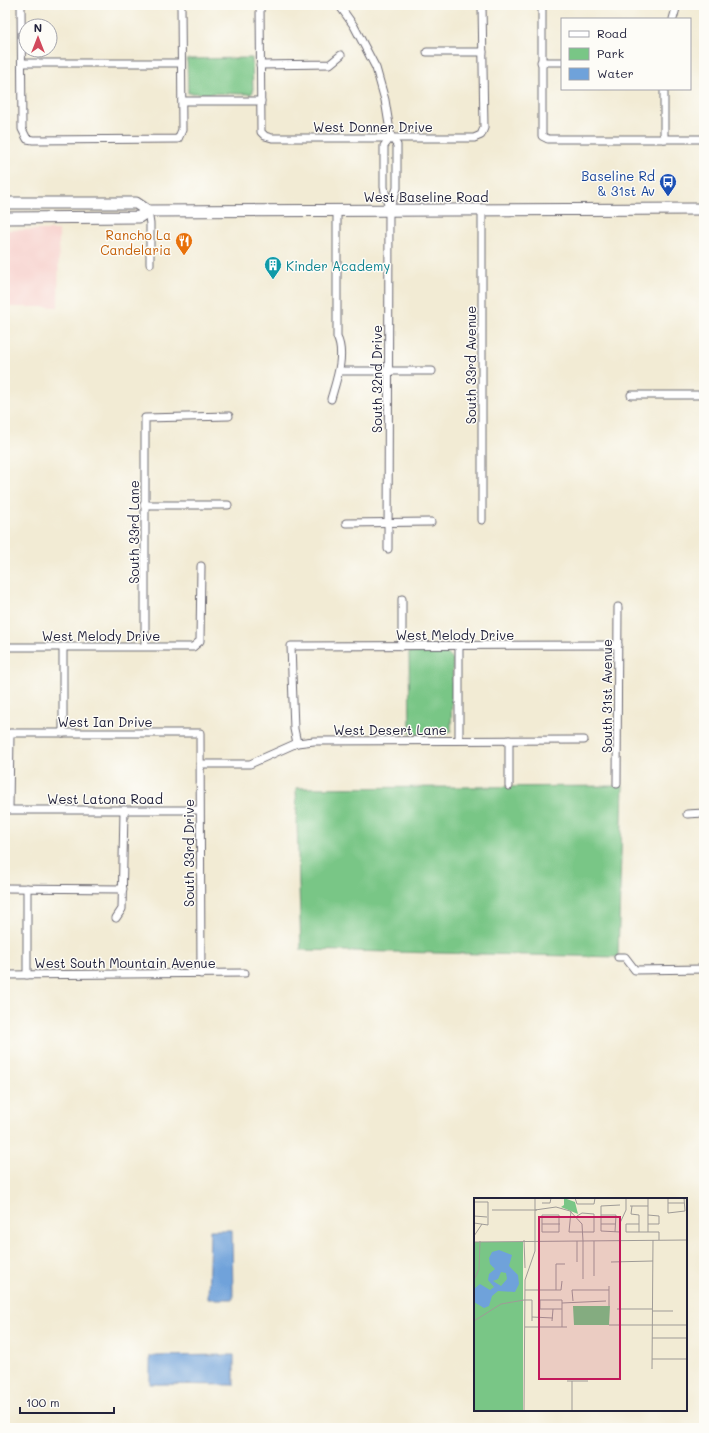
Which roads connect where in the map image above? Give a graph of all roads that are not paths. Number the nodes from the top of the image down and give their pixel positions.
1 (21, 5) edge
2 (181, 5) edge
3 (260, 5) edge
4 (339, 5) edge
5 (482, 5) edge
6 (542, 5) edge
7 (677, 5) edge
8 (673, 18) edge
9 (427, 52) dead end
10 (483, 52) junction
11 (341, 54) dead end
12 (541, 62) junction
13 (561, 62) edge
14 (22, 63) junction
15 (181, 63) junction
16 (260, 65) junction
17 (664, 90) edge
18 (182, 101) junction
19 (261, 101) junction
20 (391, 137) junction
21 (664, 139) junction
22 (704, 139) edge
23 (384, 164) junction
24 (397, 164) junction
25 (5, 203) edge
26 (114, 203) junction
27 (704, 209) edge
28 (337, 210) junction
29 (389, 210) junction
30 (482, 210) junction
31 (148, 211) junction
32 (49, 217) junction
33 (5, 218) edge
34 (150, 264) dead end
35 (343, 371) dead end
36 (388, 371) junction
37 (432, 371) dead end
38 (631, 395) dead end
39 (704, 395) edge
40 (331, 399) dead end
41 (229, 416) dead end
42 (144, 505) junction
43 (228, 505) dead end
44 (482, 520) dead end
45 (388, 522) junction
46 (431, 522) dead end
47 (346, 523) dead end
48 (388, 549) dead end
49 (201, 566) dead end
50 (402, 600) dead end
51 (618, 607) dead end
52 (618, 645) junction
53 (145, 646) junction
54 (402, 646) junction
55 (459, 646) junction
56 (5, 647) edge
57 (63, 647) junction
58 (63, 733) junction
59 (200, 733) joint
60 (459, 740) junction
61 (509, 740) junction
62 (584, 740) dead end
63 (297, 743) junction
64 (200, 764) junction
65 (7, 772) edge
66 (617, 784) dead end
67 (509, 786) dead end
68 (124, 810) junction
69 (200, 810) junction
70 (704, 813) edge
71 (687, 814) dead end
72 (5, 888) edge
73 (27, 888) junction
74 (123, 889) junction
75 (116, 918) dead end
76 (618, 957) dead end
77 (704, 969) edge
78 (245, 973) dead end
79 (201, 974) junction
80 (5, 975) edge
81 (27, 975) junction

1 - 14 street
2 - 15 street
3 - 16 street
4 - 20 street
5 - 10 street
6 - 12 street
7 - 8 street
9 - 10 street
10 - 20 street, West Donner Drive
11 - 16 street
12 - 13 street
12 - 21 street
14 - 15 street
14 - 18 street
15 - 18 street
16 - 19 street
17 - 21 street
18 - 19 street
19 - 20 street, West Donner Drive
20 - 23 street
20 - 24 street
21 - 22 street
23 - 24 street
23 - 29 street
24 - 29 street
25 - 26 main road, West Baseline Road
26 - 31 main road, West Baseline Road
26 - 32 main road
27 - 30 main road, West Baseline Road
28 - 29 main road, West Baseline Road
28 - 31 main road, West Baseline Road
28 - 40 street
29 - 30 main road, West Baseline Road
29 - 36 street, South 32nd Drive
30 - 44 street, South 33rd Avenue
31 - 32 main road, West Baseline Road
31 - 34 street
32 - 33 main road, West Baseline Road
35 - 36 street
36 - 37 street
36 - 45 street, South 32nd Drive
38 - 39 street
41 - 42 street, South 33rd Lane
42 - 43 street
42 - 53 street, South 33rd Lane
45 - 46 street
45 - 47 street
45 - 48 street, South 32nd Drive
49 - 53 street, West Melody Drive
50 - 54 street
51 - 52 street, South 31st Avenue
52 - 55 street, West Melody Drive
52 - 66 street, South 31st Avenue
53 - 57 street, West Melody Drive
54 - 55 street, West Melody Drive
54 - 63 street, West Melody Drive
55 - 60 street
56 - 57 street, West Melody Drive
57 - 58 street
58 - 59 street, West Ian Drive
58 - 65 street, West Ian Drive
59 - 64 street, South 33rd Drive
60 - 61 street, West Desert Lane
60 - 63 street, West Desert Lane
61 - 62 street, West Desert Lane
61 - 67 street
63 - 64 street, West Desert Lane
64 - 69 street, South 33rd Drive
65 - 68 street, West Latona Road
68 - 69 street, West Latona Road
68 - 74 street
69 - 79 street, South 33rd Drive
70 - 71 street
72 - 73 street
73 - 74 street
73 - 81 street
74 - 75 street
76 - 77 street
78 - 79 street, West South Mountain Avenue
79 - 81 street, West South Mountain Avenue
80 - 81 street, West South Mountain Avenue

